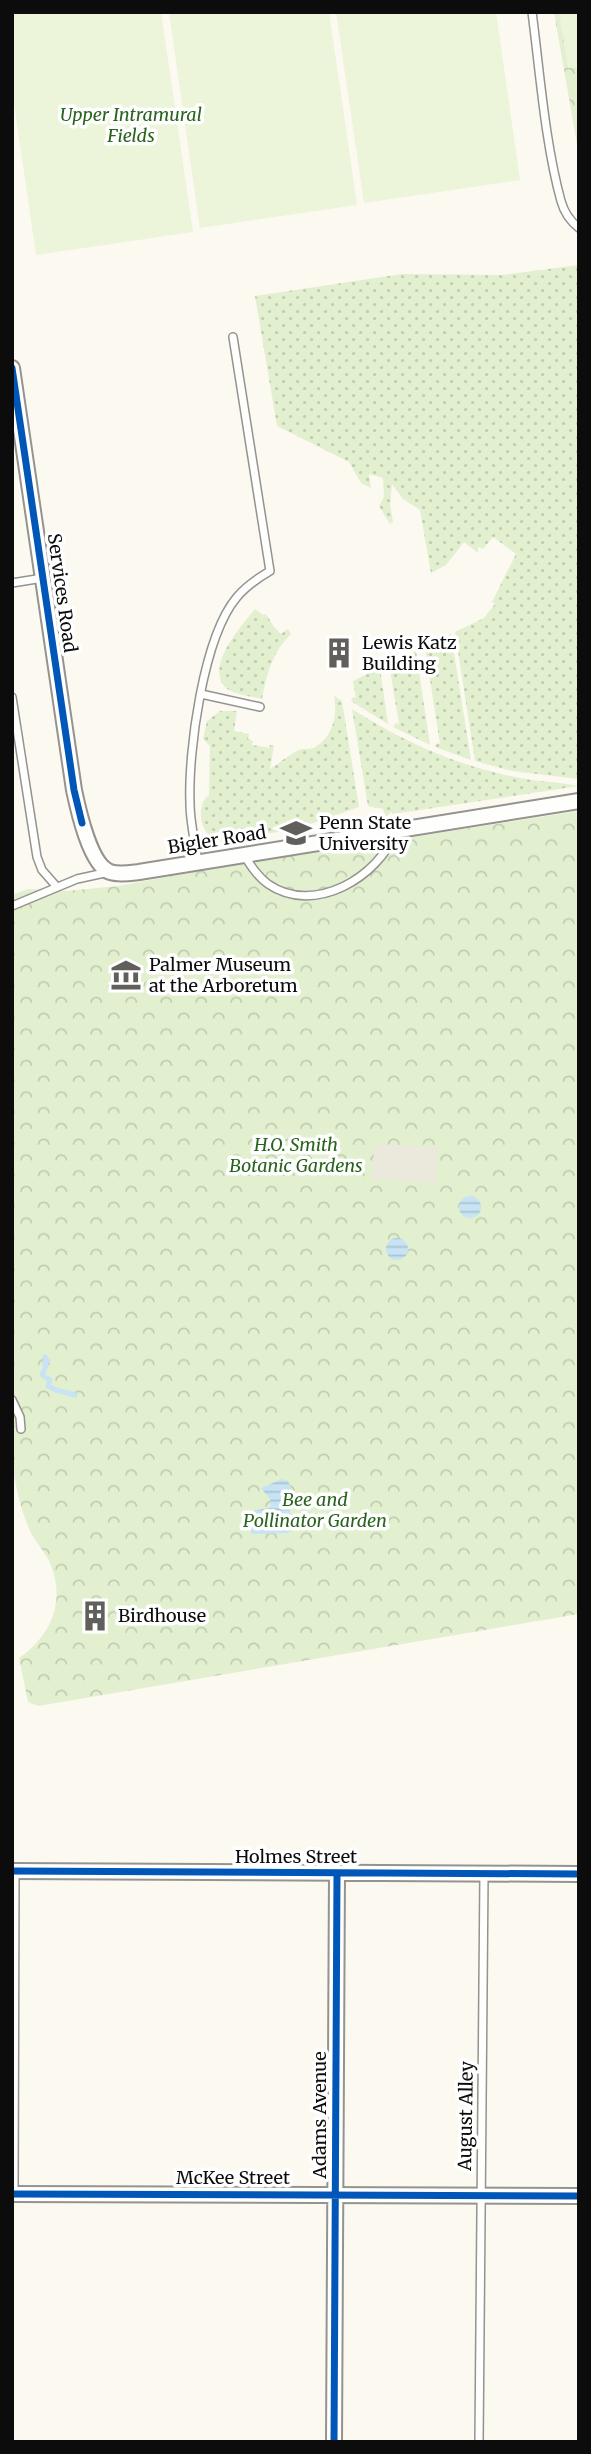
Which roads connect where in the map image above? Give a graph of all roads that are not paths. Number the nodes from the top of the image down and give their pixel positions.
1 (532, 12) edge
2 (579, 229) edge
3 (233, 337) dead end
4 (12, 368) edge
5 (44, 578) junction
6 (12, 583) edge
7 (201, 694) junction
8 (12, 696) edge
9 (260, 707) dead end
10 (579, 801) edge
11 (396, 831) junction
12 (244, 855) junction
13 (198, 862) junction
14 (109, 872) junction
15 (57, 887) junction
16 (12, 906) edge
17 (12, 1400) edge
18 (21, 1429) dead end
19 (13, 1871) edge
20 (337, 1873) junction
21 (484, 1874) junction
22 (579, 1874) edge
23 (13, 2194) edge
24 (335, 2194) junction
25 (579, 2196) edge
26 (481, 2197) junction
27 (334, 2442) edge
28 (479, 2442) edge

1 - 2 lane
3 - 7 lane
4 - 5 street, Services Road
5 - 6 lane
5 - 14 street, Services Road
7 - 9 lane
7 - 13 lane
8 - 15 lane
10 - 11 street, Bigler Road
11 - 12 street, Bigler Road
11 - 12 lane
12 - 13 street, Bigler Road
13 - 14 street, Bigler Road
14 - 15 lane
15 - 16 lane
17 - 18 lane
19 - 20 street, Holmes Street
19 - 23 lane
20 - 21 street, Holmes Street
20 - 24 street, Adams Avenue
21 - 22 street, Holmes Street
21 - 26 lane, August Alley
23 - 24 street, McKee Street
24 - 26 street, McKee Street
24 - 27 street, Adams Avenue
25 - 26 street, McKee Street
26 - 28 lane, August Alley

